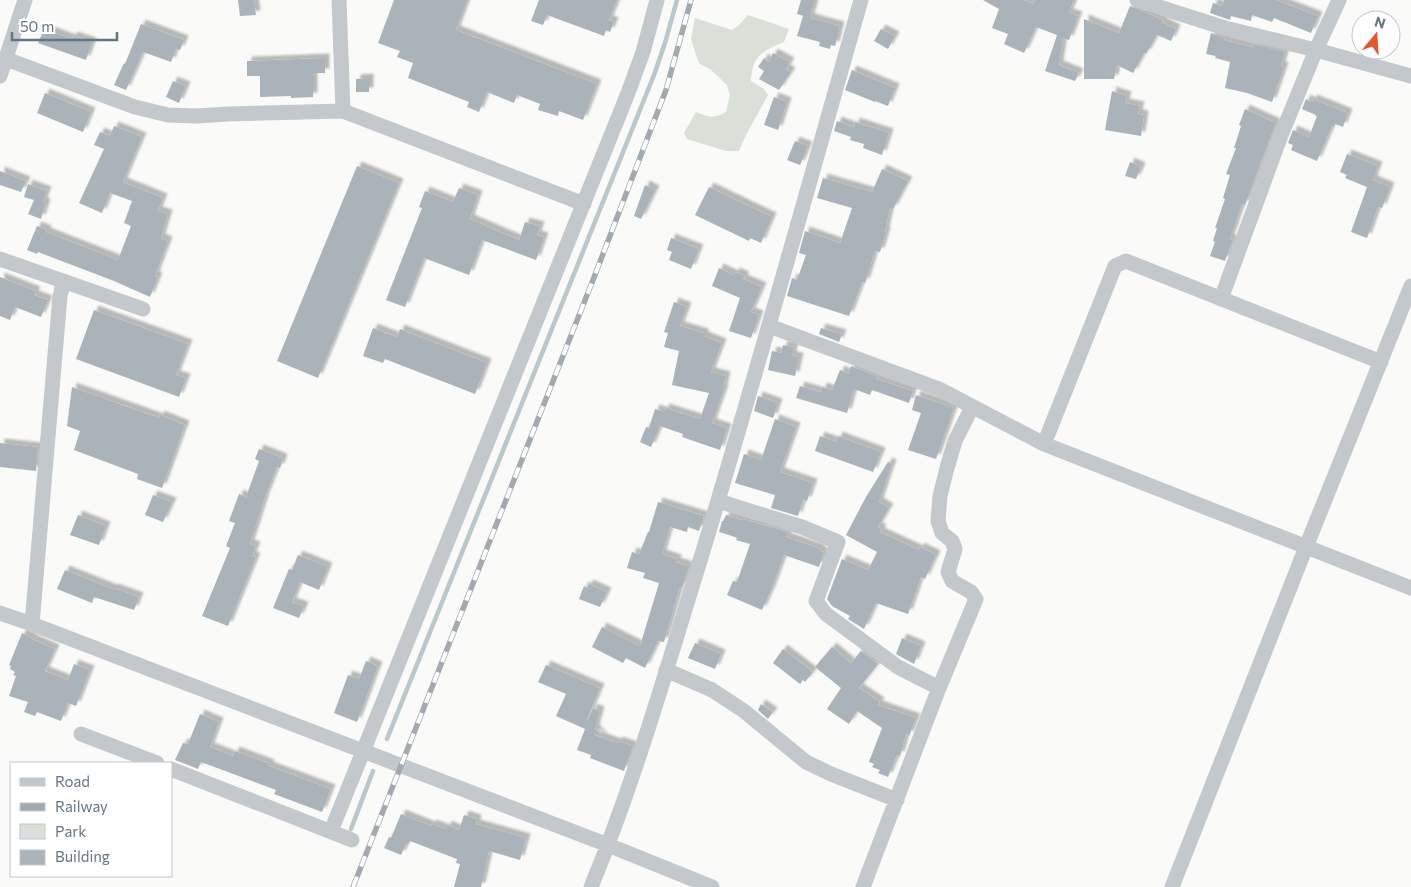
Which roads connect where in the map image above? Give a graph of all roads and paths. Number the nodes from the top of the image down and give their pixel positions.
1 (25, 0) edge
2 (339, 0) edge
3 (657, 0) edge
4 (861, 0) edge
5 (1137, 0) edge
6 (1339, 0) edge
7 (7, 36) edge
8 (1316, 50) junction
9 (6, 59) junction
10 (0, 76) edge
11 (1411, 76) edge
12 (343, 111) junction
13 (584, 204) junction
14 (0, 259) edge
15 (64, 281) junction
16 (1411, 286) edge
17 (1221, 299) junction
18 (143, 309) dead end
19 (769, 326) junction
20 (1381, 362) junction
21 (972, 407) junction
22 (1044, 444) junction
23 (718, 500) junction
24 (1306, 547) junction
25 (1411, 588) edge
26 (0, 613) edge
27 (32, 624) junction
28 (666, 670) junction
29 (939, 688) junction
30 (81, 734) dead end
31 (362, 751) junction
32 (154, 762) edge
33 (172, 769) edge
34 (896, 800) junction
35 (331, 831) junction
36 (352, 840) dead end
37 (608, 845) junction
38 (591, 887) edge
39 (712, 887) edge
40 (863, 887) edge
41 (1172, 887) edge

1 - 7 street
2 - 12 street
3 - 13 street
4 - 19 street
5 - 8 street
6 - 8 street
7 - 9 street
8 - 11 street
8 - 17 street
9 - 10 street
9 - 12 street
12 - 13 street
13 - 31 street
14 - 15 street
15 - 18 street
15 - 27 street
16 - 20 street
17 - 20 street
17 - 22 street
19 - 21 street
19 - 23 street
20 - 24 street
21 - 22 street
21 - 29 street
22 - 24 street
23 - 28 street
23 - 29 street
24 - 25 street
24 - 41 street
26 - 27 street
27 - 31 street
28 - 34 street
28 - 37 street
29 - 34 street
30 - 32 street
31 - 35 street
31 - 37 street
33 - 35 street
34 - 40 street
35 - 36 street
37 - 38 street
37 - 39 street

